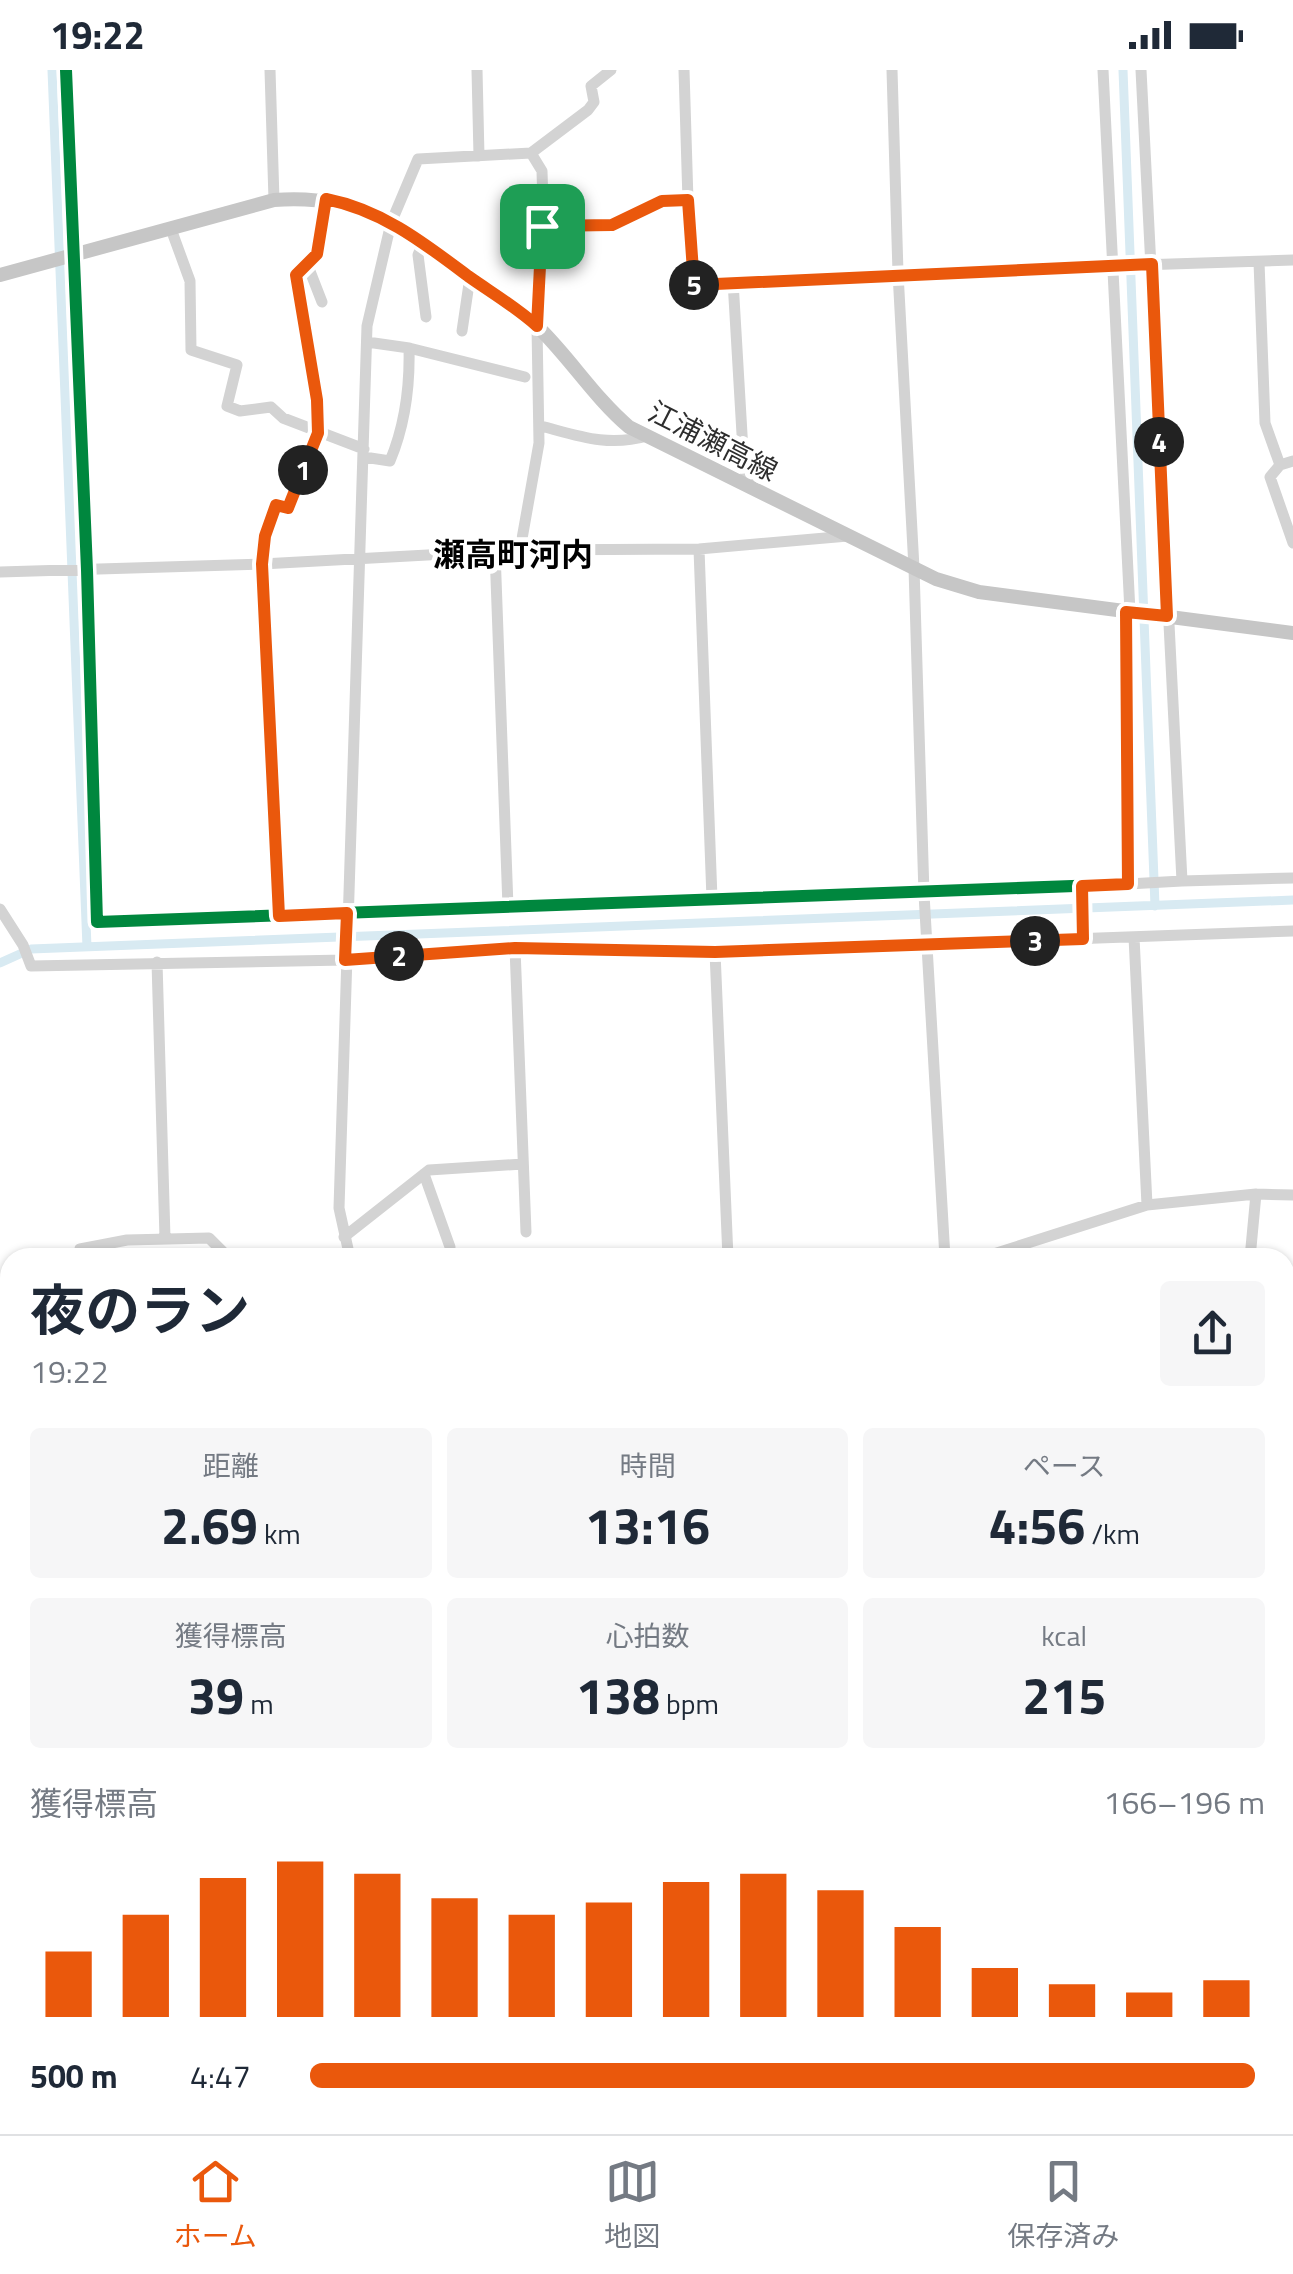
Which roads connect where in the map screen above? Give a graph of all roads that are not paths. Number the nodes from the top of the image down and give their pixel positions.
1 (66, 70) edge
2 (270, 70) edge
3 (477, 70) edge
4 (611, 70) edge
5 (684, 70) edge
6 (892, 70) edge
7 (1103, 70) edge
8 (1141, 70) edge
9 (531, 153) junction
10 (480, 156) junction
11 (326, 199) junction
12 (274, 200) junction
13 (688, 200) junction
14 (392, 223) junction
15 (542, 226) junction
16 (170, 229) junction
17 (423, 242) junction
18 (73, 257) junction
19 (1293, 260) edge
20 (1259, 262) junction
21 (1114, 264) junction
22 (1149, 264) junction
23 (308, 266) junction
24 (898, 274) junction
25 (0, 276) edge
26 (470, 277) junction
27 (733, 282) junction
28 (322, 302) dead end
29 (426, 317) dead end
30 (537, 326) junction
31 (462, 332) dead end
32 (367, 342) junction
33 (408, 348) junction
34 (525, 377) dead end
35 (539, 428) junction
36 (318, 433) junction
37 (647, 436) junction
38 (364, 453) junction
39 (1287, 463) edge
40 (750, 488) junction
41 (848, 536) junction
42 (1293, 543) edge
43 (699, 549) junction
44 (520, 550) junction
45 (496, 551) junction
46 (359, 558) junction
47 (262, 564) junction
48 (914, 568) junction
49 (87, 570) junction
50 (0, 572) edge
51 (1128, 612) junction
52 (1164, 616) junction
53 (1293, 633) edge
54 (1293, 878) edge
55 (1182, 881) junction
56 (1128, 884) junction
57 (1082, 888) junction
58 (924, 893) junction
59 (712, 899) junction
60 (508, 907) junction
61 (0, 909) edge
62 (279, 916) junction
63 (347, 916) junction
64 (1293, 931) edge
65 (1083, 936) junction
66 (1134, 937) junction
67 (926, 943) junction
68 (515, 948) junction
69 (715, 952) junction
70 (345, 960) junction
71 (157, 962) junction
72 (523, 1164) junction
73 (424, 1174) junction
74 (1256, 1194) junction
75 (1293, 1194) edge
76 (1147, 1206) junction
77 (526, 1232) dead end
78 (344, 1237) junction
79 (166, 1238) junction
80 (450, 1247) dead end
81 (85, 1248) edge
82 (219, 1248) edge
83 (348, 1248) edge
84 (728, 1248) edge
85 (944, 1248) edge
86 (1013, 1248) edge
87 (1251, 1248) edge

1 - 18 street
2 - 12 street
3 - 10 street
4 - 9 street
5 - 13 street
6 - 24 street
7 - 21 street
8 - 22 street
9 - 10 street
9 - 15 street
10 - 14 street
11 - 12 main road, 江浦瀬高線
11 - 14 main road, 江浦瀬高線
11 - 23 street
12 - 16 main road, 江浦瀬高線
13 - 15 street
13 - 27 street
14 - 17 main road, 江浦瀬高線
14 - 32 street
15 - 30 street
16 - 18 main road, 江浦瀬高線
16 - 36 street
17 - 26 main road, 江浦瀬高線
17 - 29 street
18 - 25 main road, 江浦瀬高線
18 - 49 street
19 - 20 street
20 - 22 street
20 - 39 street
21 - 22 street
21 - 24 street
21 - 51 street
22 - 52 street
23 - 28 street
23 - 36 street
24 - 27 street
24 - 48 street
26 - 30 main road, 江浦瀬高線
26 - 31 street
27 - 40 street
30 - 35 street
30 - 37 main road, 江浦瀬高線
32 - 33 street
32 - 38 street
33 - 34 street
33 - 38 street
35 - 37 street
35 - 44 street
36 - 38 street
36 - 47 street
37 - 40 main road, 江浦瀬高線
38 - 46 street
39 - 42 street
40 - 41 main road, 江浦瀬高線
41 - 43 street
41 - 48 main road, 江浦瀬高線
43 - 44 street
43 - 59 street
44 - 45 street
45 - 46 street
45 - 60 street
46 - 47 street
46 - 63 street
47 - 49 street
47 - 62 street
48 - 51 main road, 江浦瀬高線
48 - 58 street
49 - 50 street
49 - 62 street
51 - 52 main road, 江浦瀬高線
51 - 56 street
52 - 53 main road, 江浦瀬高線
52 - 55 street
54 - 55 street
55 - 56 street
56 - 57 street
57 - 58 street
57 - 65 street
58 - 59 street
58 - 67 street
59 - 60 street
60 - 63 street
61 - 71 street
62 - 63 street
63 - 70 street
64 - 66 street
65 - 66 street
65 - 67 street
66 - 76 street
67 - 69 street
67 - 85 street
68 - 69 street
68 - 70 street
68 - 72 street
69 - 84 street
70 - 71 street
70 - 78 street
71 - 79 street
72 - 73 street
72 - 77 street
73 - 78 street
73 - 80 street
74 - 75 street
74 - 76 street
74 - 87 street
76 - 86 street
78 - 83 street
79 - 81 street
79 - 82 street

